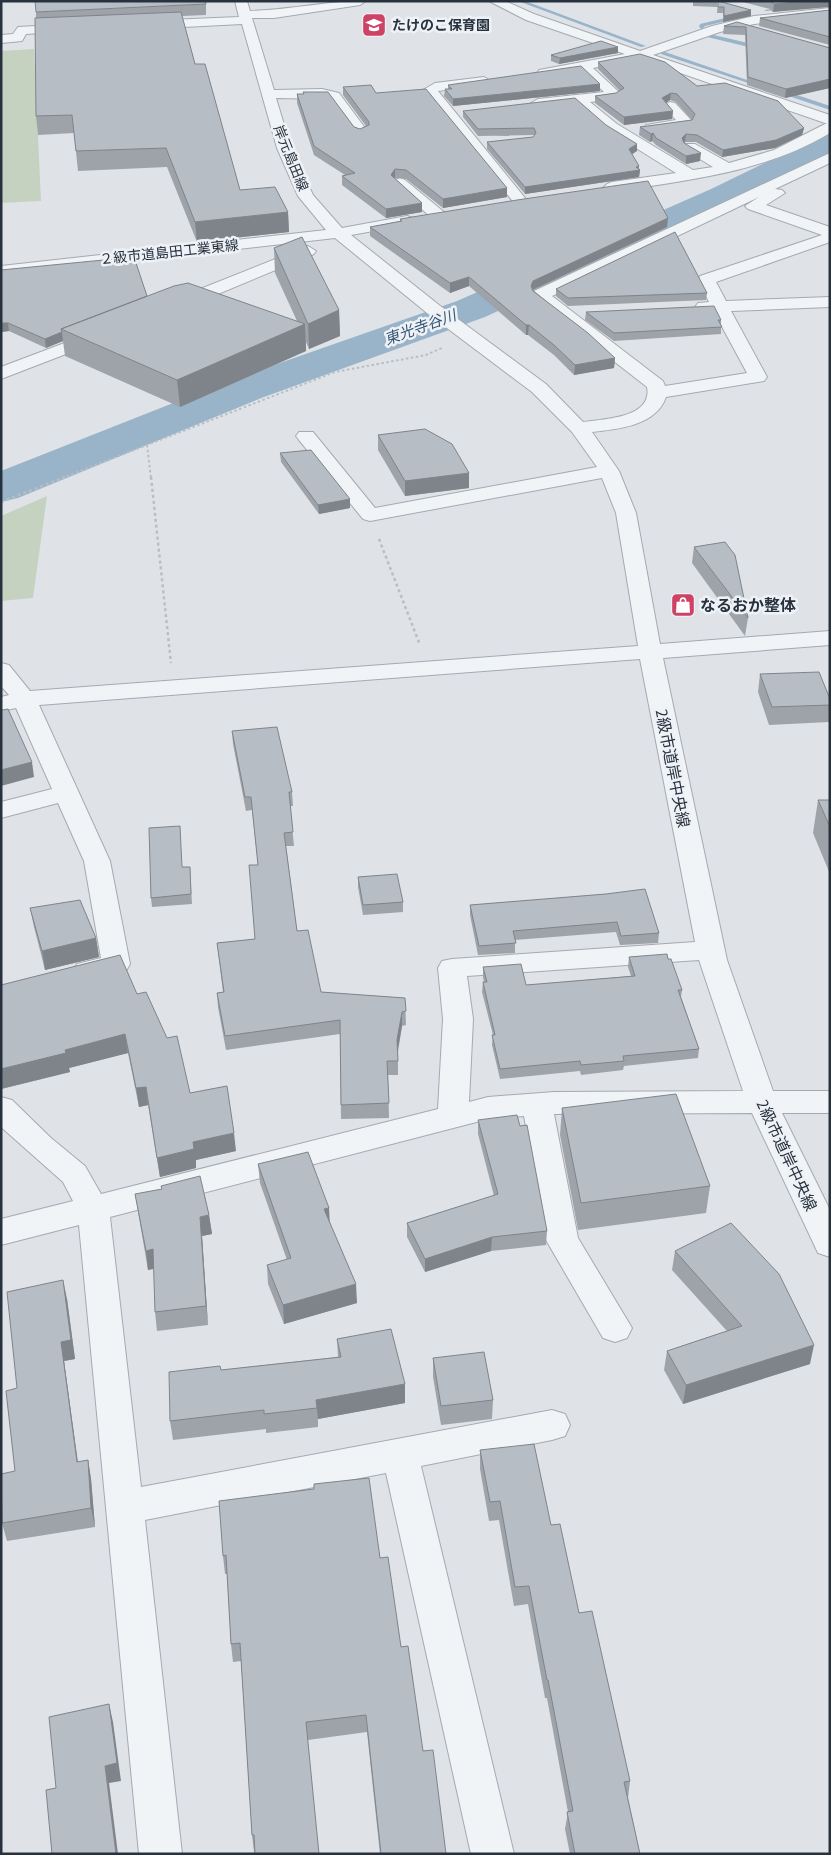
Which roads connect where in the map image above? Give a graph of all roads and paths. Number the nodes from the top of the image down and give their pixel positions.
1 (360, 1) edge
2 (495, 1) edge
3 (742, 8) edge
4 (244, 12) edge
5 (830, 12) edge
6 (777, 17) junction
7 (733, 25) junction
8 (129, 26) edge
9 (80, 28) edge
10 (761, 32) edge
11 (1, 39) edge
12 (640, 55) junction
13 (584, 66) junction
14 (529, 75) edge
15 (496, 79) edge
16 (268, 94) junction
17 (578, 99) junction
18 (521, 105) edge
19 (670, 106) edge
20 (467, 111) edge
21 (448, 113) junction
22 (830, 120) edge
23 (830, 127) edge
24 (361, 132) edge
25 (620, 132) junction
26 (491, 142) edge
27 (473, 143) junction
28 (690, 147) edge
29 (830, 157) edge
30 (830, 166) edge
31 (728, 168) junction
32 (690, 175) junction
33 (400, 183) edge
34 (596, 189) edge
35 (539, 198) edge
36 (520, 200) junction
37 (502, 204) edge
38 (456, 212) edge
39 (438, 215) junction
40 (338, 233) junction
41 (318, 235) junction
42 (830, 236) edge
43 (1, 271) edge
44 (830, 302) edge
45 (719, 307) junction
46 (690, 308) edge
47 (164, 310) edge
48 (593, 312) edge
49 (564, 313) junction
50 (119, 328) edge
51 (469, 335) junction
52 (1, 374) edge
53 (657, 394) junction
54 (579, 428) junction
55 (306, 436) dead end
56 (147, 445) junction
57 (609, 471) junction
58 (1, 502) edge
59 (370, 515) junction
60 (830, 638) edge
61 (650, 651) junction
62 (430, 668) junction
63 (1, 670) edge
64 (173, 688) junction
65 (13, 702) edge
66 (67, 793) junction
67 (1, 810) edge
68 (711, 950) junction
69 (58, 978) edge
70 (830, 1102) edge
71 (762, 1103) junction
72 (537, 1104) junction
73 (1, 1108) edge
74 (453, 1116) junction
75 (93, 1208) junction
76 (1, 1232) edge
77 (830, 1244) edge
78 (615, 1328) dead end
79 (552, 1425) dead end
80 (400, 1454) junction
81 (124, 1506) junction
82 (161, 1854) edge
83 (492, 1854) edge

1 - 4 street
2 - 12 street
3 - 6 street
4 - 8 street
4 - 16 street, 岸元島田線
5 - 6 street
6 - 7 street
7 - 10 street
7 - 12 street
9 - 11 street
12 - 13 street
12 - 22 street
13 - 14 street
13 - 17 street
15 - 21 street
16 - 24 street
16 - 40 street, 岸元島田線
17 - 18 street
17 - 25 street
19 - 25 street
20 - 21 street
21 - 27 street
23 - 31 street
25 - 32 street
26 - 27 street
27 - 36 street
28 - 31 street
29 - 49 street
30 - 42 street
31 - 32 street
32 - 34 street
33 - 39 street
35 - 36 street
36 - 37 street
38 - 39 street, ２級市道島田工業東線
39 - 40 street, ２級市道島田工業東線
40 - 41 street, ２級市道島田工業東線
40 - 51 street, 岸元島田線
41 - 43 street, ２級市道島田工業東線
41 - 47 street
42 - 45 street
44 - 45 street
45 - 46 street
45 - 53 street
48 - 49 street
49 - 53 street
50 - 52 street
51 - 54 street, 2級市道岸中央線
51 - 56 path
53 - 54 street
54 - 57 street, 2級市道岸中央線
55 - 59 street
56 - 58 path
56 - 64 path
57 - 59 street
57 - 61 street, 2級市道岸中央線
59 - 62 path
60 - 61 street
61 - 62 street
61 - 68 street, 2級市道岸中央線
62 - 64 street
63 - 65 street
64 - 65 street
65 - 66 street
66 - 67 street
66 - 69 street
68 - 71 street, 2級市道岸中央線
68 - 74 street
70 - 71 street
71 - 72 street
71 - 77 street, 2級市道岸中央線
72 - 74 street
72 - 78 street
73 - 75 street
74 - 75 street
75 - 76 street
75 - 81 street
79 - 80 street
80 - 81 street
80 - 83 street
81 - 82 street

